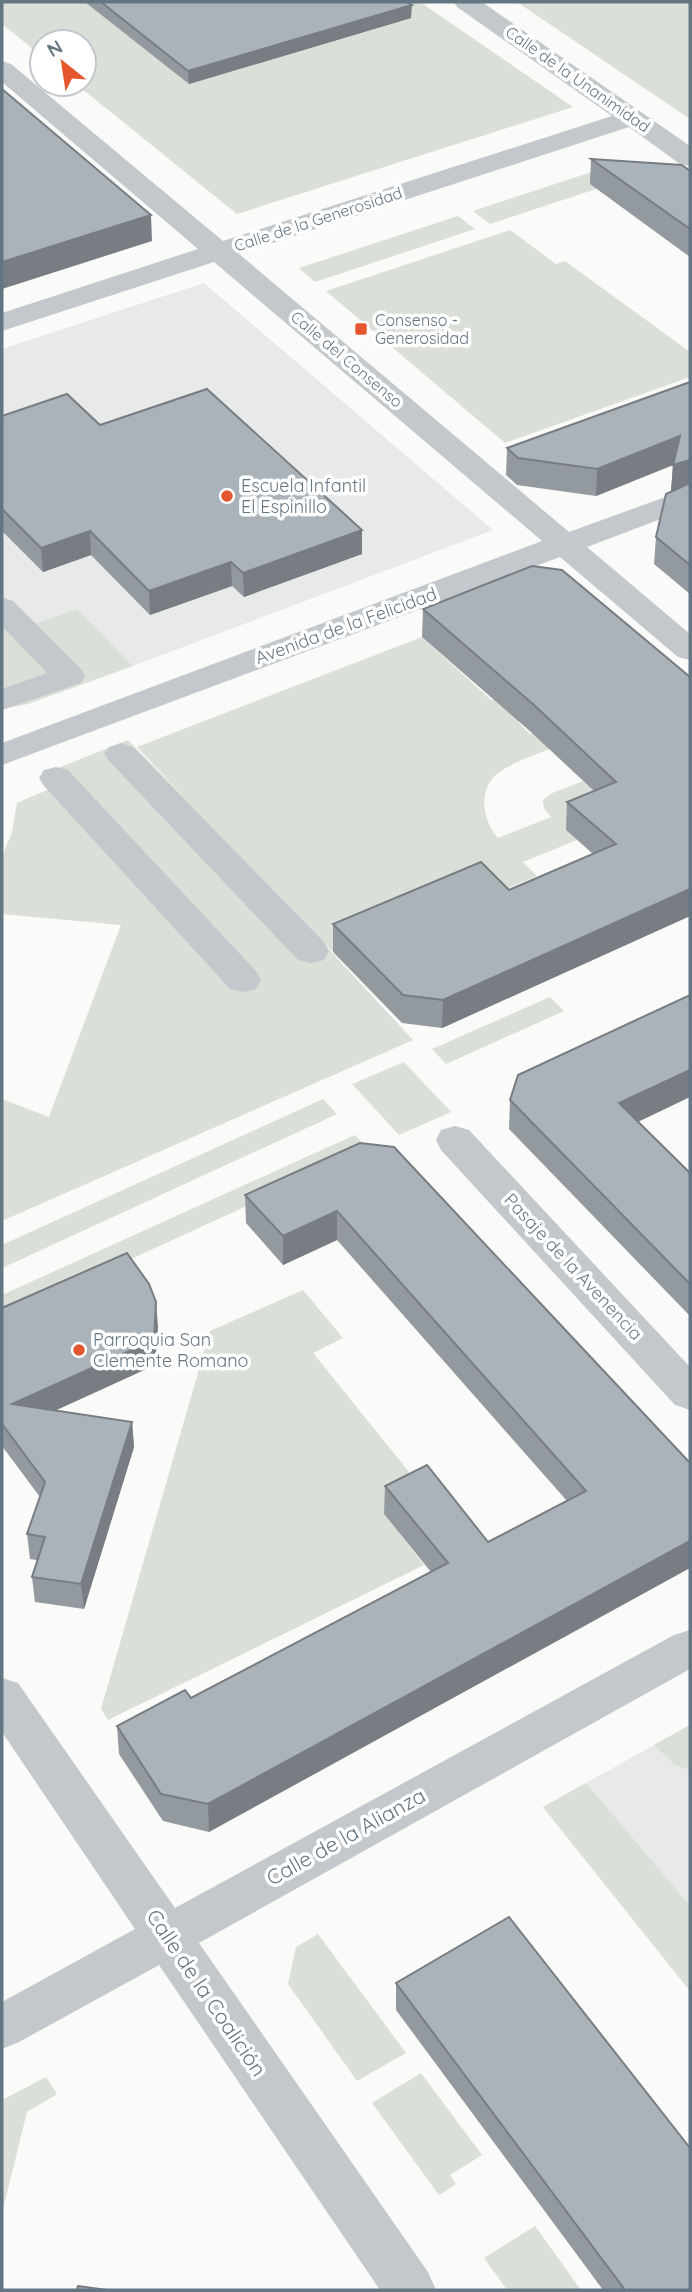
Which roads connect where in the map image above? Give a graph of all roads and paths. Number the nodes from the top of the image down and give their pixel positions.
1 (466, 2) edge
2 (2, 69) edge
3 (634, 117) junction
4 (690, 158) edge
5 (218, 251) junction
6 (2, 322) edge
7 (690, 497) edge
8 (563, 545) junction
9 (2, 608) edge
10 (690, 650) edge
11 (16, 699) edge
12 (121, 754) dead end
13 (2, 755) edge
14 (56, 778) dead end
15 (311, 951) dead end
16 (243, 980) dead end
17 (455, 1140) dead end
18 (690, 1394) edge
19 (690, 1647) edge
20 (2, 1696) edge
21 (168, 1937) junction
22 (2, 2026) edge
23 (410, 2290) edge

1 - 3 street, Calle de la Unanimidad
2 - 5 street, Calle del Consenso
3 - 4 street, Calle de la Unanimidad
3 - 5 street, Calle de la Generosidad
5 - 6 street, Calle de la Generosidad
5 - 8 street, Calle del Consenso
7 - 8 street, Avenida de la Felicidad
8 - 10 street, Calle del Consenso
8 - 13 street, Avenida de la Felicidad
9 - 11 street
12 - 15 street
14 - 16 street
17 - 18 street, Pasaje de la Avenencia
19 - 21 street, Calle de la Alianza
20 - 21 street, Calle de la Coalición
21 - 22 street, Calle de la Alianza
21 - 23 street, Calle de la Coalición

